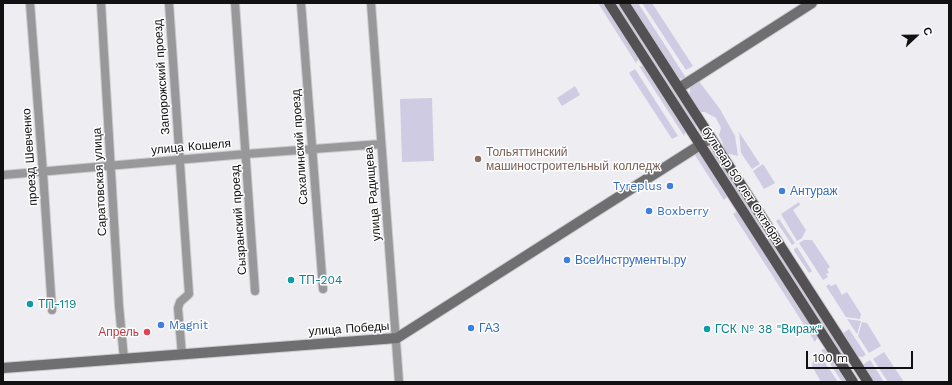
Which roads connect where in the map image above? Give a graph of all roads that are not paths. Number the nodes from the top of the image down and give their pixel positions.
1 (30, 3) edge
2 (101, 3) edge
3 (169, 3) edge
4 (235, 3) edge
5 (301, 3) edge
6 (371, 3) edge
7 (609, 3) edge
8 (624, 3) edge
9 (812, 3) edge
10 (679, 88) junction
11 (711, 138) junction
12 (381, 144) junction
13 (700, 145) junction
14 (312, 149) junction
15 (246, 154) junction
16 (180, 160) junction
17 (111, 166) junction
18 (43, 172) junction
19 (3, 175) edge
20 (770, 231) junction
21 (760, 237) junction
22 (323, 289) dead end
23 (256, 291) dead end
24 (52, 310) dead end
25 (397, 338) junction
26 (182, 355) junction
27 (124, 359) junction
28 (856, 364) junction
29 (3, 368) edge
30 (846, 370) junction
31 (399, 382) edge
32 (853, 382) edge
33 (868, 382) edge

1 - 18 street, проезд Шевченко
2 - 17 street, Саратовская улица
3 - 16 street, Запорожский проезд
4 - 15 street, Сызранский проезд
5 - 14 street, Сахалинский проезд
6 - 12 street, улица Радищева
7 - 13 main road, бульвар 50 лет Октября
8 - 10 main road, бульвар 50 лет Октября
9 - 10 main road
10 - 11 main road, бульвар 50 лет Октября
11 - 13 main road, улица Победы
11 - 20 main road, бульвар 50 лет Октября
12 - 14 street, улица Кошеля
12 - 25 street, улица Радищева
13 - 21 main road, бульвар 50 лет Октября
13 - 25 main road, улица Победы
14 - 15 street, улица Кошеля
14 - 22 street, Сахалинский проезд
15 - 16 street, улица Кошеля
15 - 23 street, Сызранский проезд
16 - 17 street, улица Кошеля
16 - 26 street, Запорожский проезд
17 - 18 street, улица Кошеля
17 - 27 street, Саратовская улица
18 - 19 street, улица Кошеля
18 - 24 street, проезд Шевченко
20 - 21 main road
20 - 28 main road, бульвар 50 лет Октября
21 - 30 main road, бульвар 50 лет Октября
25 - 26 main road, улица Победы
25 - 31 street, улица Радищева
26 - 27 main road, улица Победы
27 - 29 main road, улица Победы
28 - 30 main road
28 - 33 main road, бульвар 50 лет Октября
30 - 32 main road, бульвар 50 лет Октября

